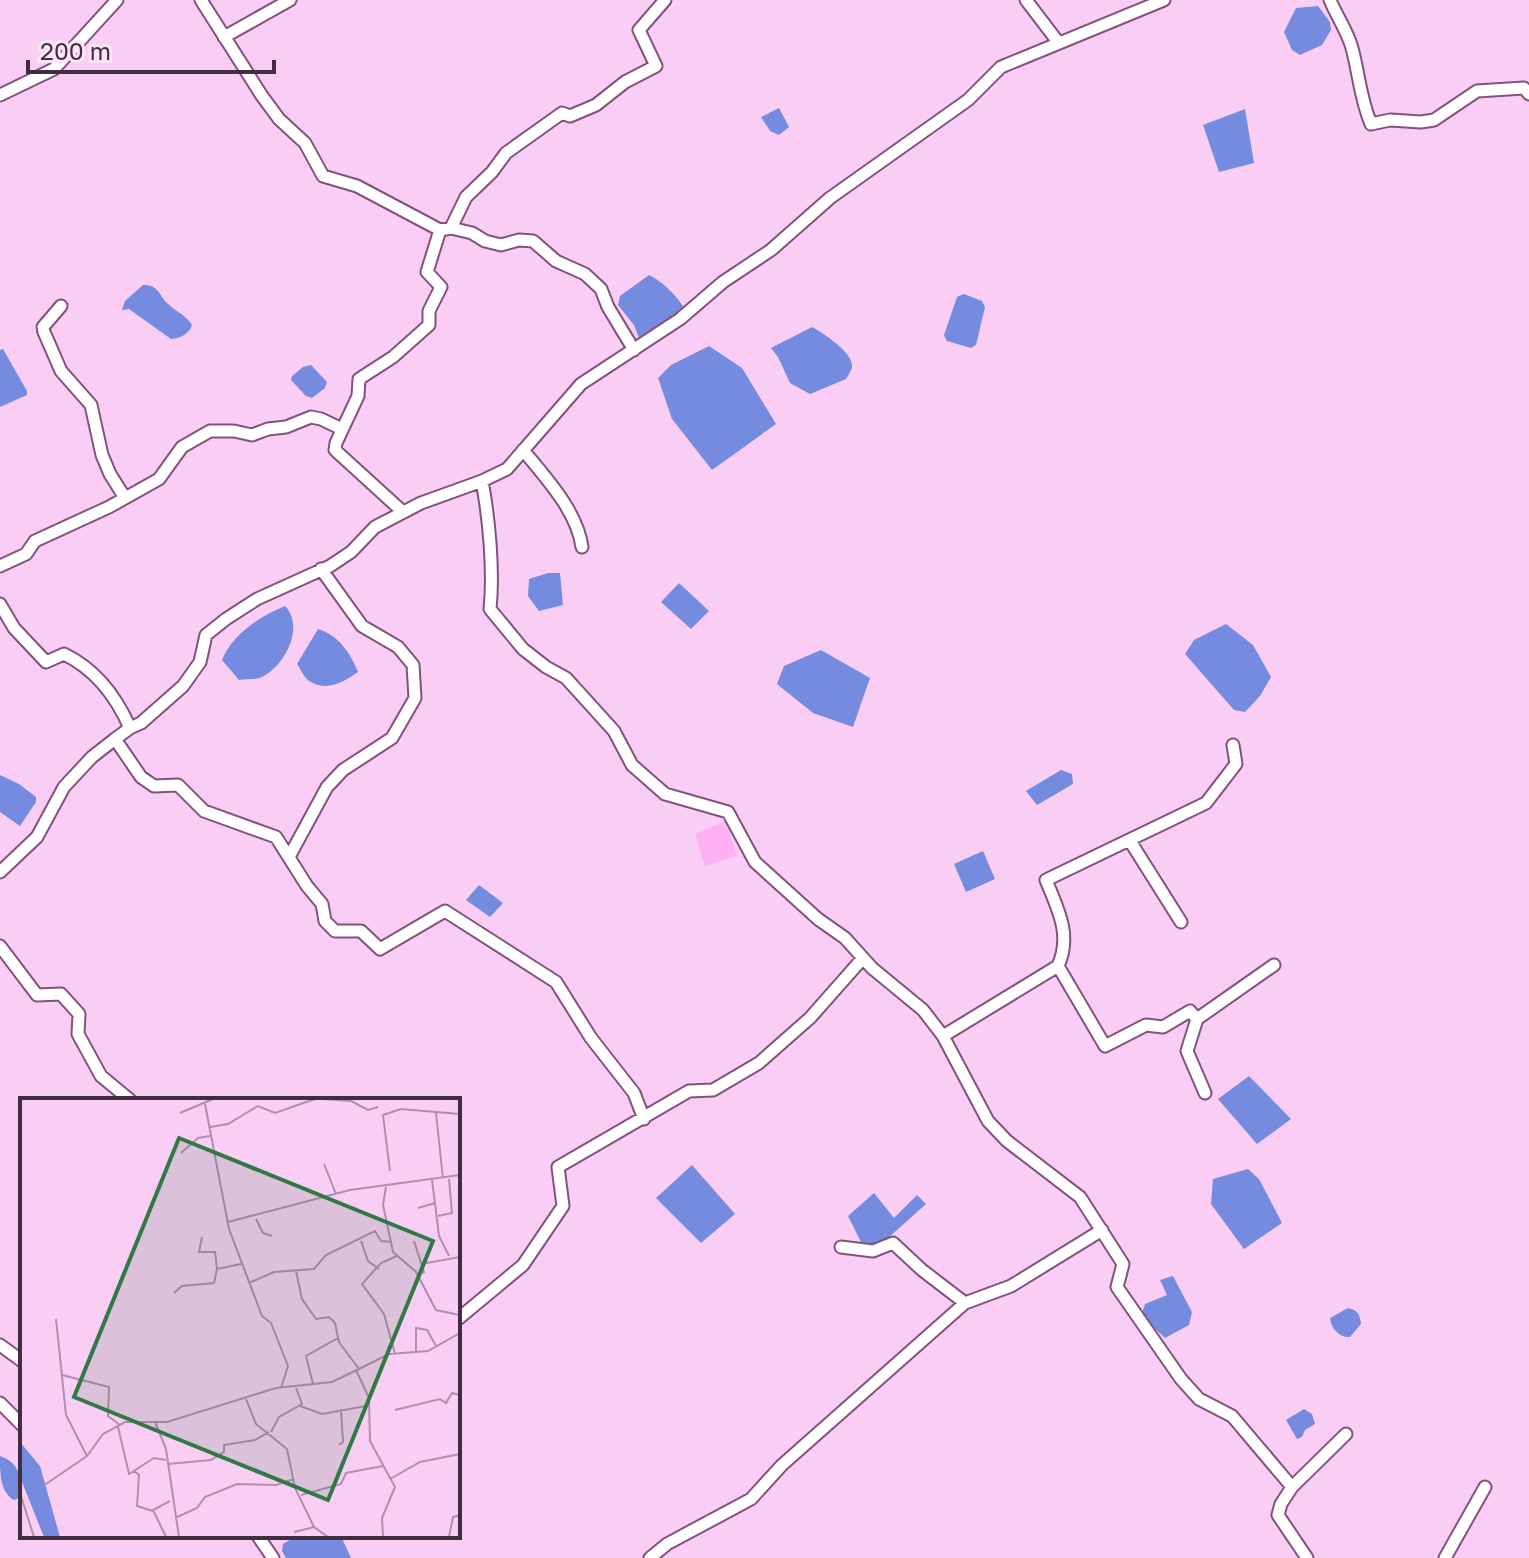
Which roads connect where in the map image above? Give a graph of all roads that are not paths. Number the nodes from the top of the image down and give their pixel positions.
1 (117, 0) edge
2 (201, 0) edge
3 (290, 0) edge
4 (665, 0) edge
5 (1026, 0) edge
6 (1164, 0) edge
7 (1330, 0) edge
8 (224, 37) junction
9 (1058, 42) junction
10 (1529, 94) edge
11 (0, 95) edge
12 (446, 229) junction
13 (61, 306) dead end
14 (634, 350) junction
15 (342, 429) junction
16 (523, 450) junction
17 (482, 481) junction
18 (125, 498) junction
19 (403, 512) junction
20 (582, 547) dead end
21 (0, 566) edge
22 (321, 569) junction
23 (0, 604) edge
24 (130, 728) junction
25 (115, 739) junction
26 (1233, 745) dead end
27 (1130, 841) junction
28 (289, 857) junction
29 (0, 872) edge
30 (1181, 922) dead end
31 (0, 946) edge
32 (863, 958) junction
33 (1274, 965) dead end
34 (1058, 966) junction
35 (1197, 1019) junction
36 (943, 1036) junction
37 (1205, 1093) dead end
38 (128, 1098) edge
39 (644, 1119) junction
40 (1102, 1230) junction
41 (841, 1247) dead end
42 (965, 1303) junction
43 (460, 1317) edge
44 (0, 1403) edge
45 (12, 1416) junction
46 (0, 1423) edge
47 (20, 1423) edge
48 (1346, 1434) dead end
49 (1292, 1487) junction
50 (1485, 1487) dead end
51 (259, 1538) edge
52 (273, 1558) edge
53 (650, 1558) edge
54 (1307, 1558) edge
55 (1445, 1558) edge

1 - 11 street
2 - 8 street
3 - 8 street
4 - 12 street
5 - 9 street
6 - 9 street
7 - 10 street
8 - 12 street
9 - 14 street
12 - 14 street
12 - 15 street
13 - 18 street
14 - 16 street
15 - 18 street
15 - 19 street
16 - 17 street
16 - 20 street
17 - 19 street
17 - 32 street
18 - 21 street
19 - 22 street
22 - 24 street
22 - 28 street
23 - 24 street
24 - 25 street
25 - 28 street
25 - 29 street
26 - 27 street
27 - 30 street
27 - 34 street
28 - 39 street
31 - 38 street
32 - 36 street
32 - 39 street
33 - 35 street
34 - 35 street
34 - 36 street
35 - 37 street
36 - 40 street
39 - 43 street
40 - 42 street
40 - 49 street
41 - 42 street
42 - 53 street
44 - 45 street
45 - 46 street
45 - 47 street
48 - 49 street
49 - 54 street
50 - 55 street
51 - 52 street

